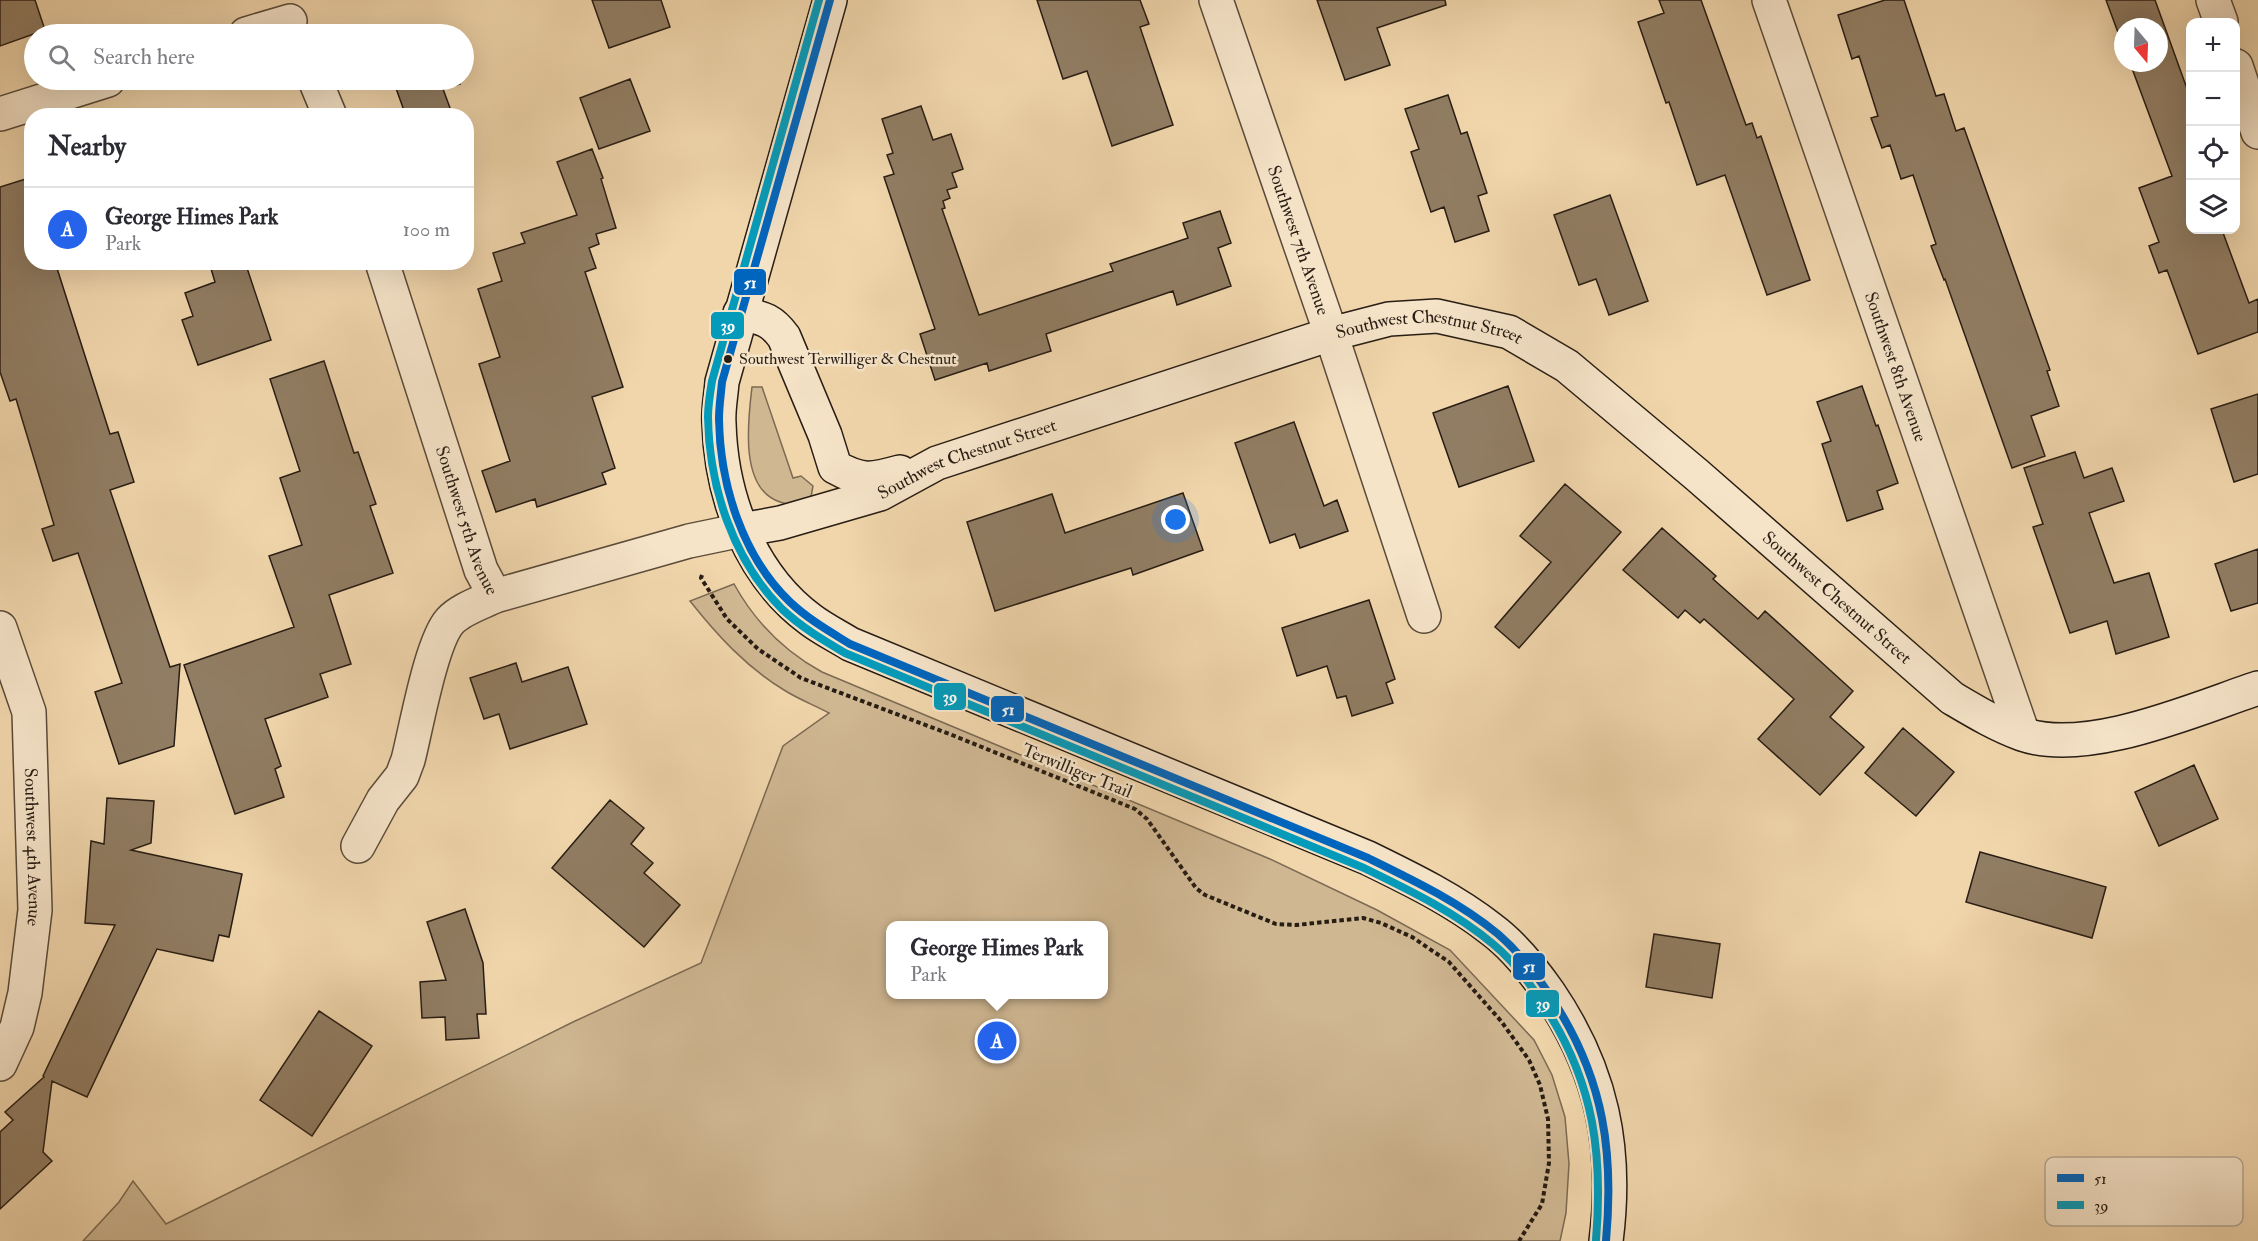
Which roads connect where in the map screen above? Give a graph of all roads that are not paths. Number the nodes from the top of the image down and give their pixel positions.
1 (830, 0) edge
2 (1216, 0) edge
3 (1769, 0) edge
4 (2213, 0) edge
5 (289, 18) edge
6 (2220, 18) edge
7 (273, 24) edge
8 (2237, 72) edge
9 (76, 90) edge
10 (319, 90) edge
11 (327, 108) edge
12 (0, 114) edge
13 (2258, 132) edge
14 (385, 270) edge
15 (740, 313) junction
16 (1331, 334) junction
17 (937, 463) junction
18 (742, 530) junction
19 (495, 597) junction
20 (1424, 616) dead end
21 (0, 628) edge
22 (2258, 688) edge
23 (2023, 734) junction
24 (358, 846) dead end
25 (0, 1064) edge
26 (1606, 1241) edge

1 - 15 street
2 - 16 street, Southwest 7th Avenue
3 - 23 street, Southwest 8th Avenue
4 - 6 street
5 - 7 street
8 - 13 street
9 - 12 street
10 - 11 street
14 - 19 street, Southwest 5th Avenue
15 - 17 street
15 - 18 street
16 - 17 street, Southwest Chestnut Street
16 - 20 street, Southwest 7th Avenue
16 - 23 street, Southwest Chestnut Street
17 - 18 street, Southwest Chestnut Street
18 - 19 street, Southwest Chestnut Street
18 - 26 street
19 - 24 street, Southwest 5th Avenue
21 - 25 street, Southwest 4th Avenue
22 - 23 street, Southwest Chestnut Street

